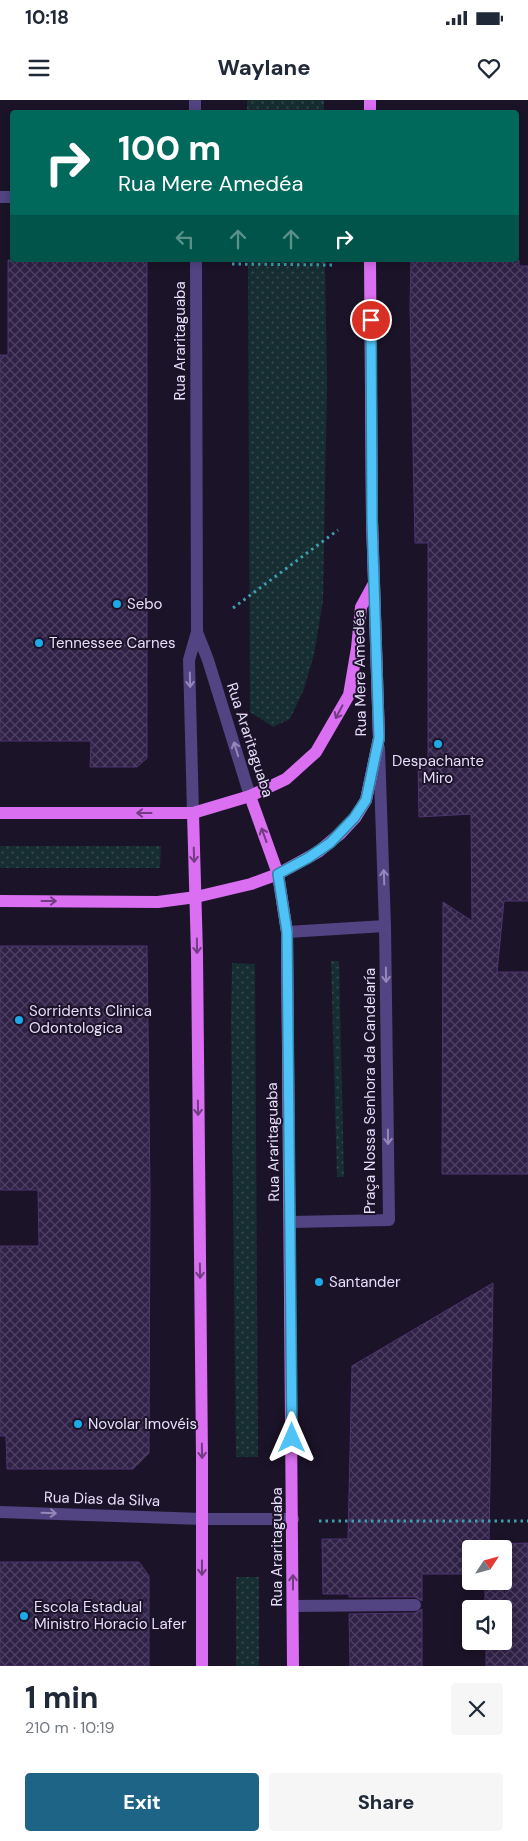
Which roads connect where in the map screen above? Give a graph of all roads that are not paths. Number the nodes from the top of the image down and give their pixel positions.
1 (196, 262) edge
2 (370, 262) edge
3 (374, 582) junction
4 (197, 632) junction
5 (379, 738) junction
6 (250, 796) junction
7 (0, 813) edge
8 (193, 813) junction
9 (278, 874) junction
10 (196, 897) junction
11 (0, 901) edge
12 (385, 926) junction
13 (287, 932) junction
14 (291, 1222) junction
15 (0, 1512) edge
16 (202, 1519) junction
17 (293, 1519) junction
18 (415, 1605) dead end
19 (293, 1606) junction
20 (202, 1666) edge
21 (293, 1666) edge

1 - 4 street, Rua Araritaguaba
2 - 3 main road, Rua Mere Amedéa
3 - 5 main road, Rua Mere Amedéa
3 -> 6 main road, Rua Mere Amedéa
6 -> 4 street, Rua Araritaguaba
4 -> 8 street, Rua Araritaguaba
5 - 9 main road, Rua Mere Amedéa
12 -> 5 street, Praça Nossa Senhora da Candelaría
6 - 8 main road, Rua Mere Amedéa
9 -> 6 main road, Rua Araritaguaba
8 -> 7 main road, Rua Mere Amedéa
8 -> 10 main road, Rua Araritaguaba
9 - 10 main road, Rua Mere Amedéa
9 - 13 main road, Rua Araritaguaba
11 -> 10 main road, Rua Mere Amedéa
10 -> 16 main road, Rua Araritaguaba
12 - 13 street
12 -> 14 street, Praça Nossa Senhora da Candelaría
13 - 14 main road, Rua Araritaguaba
14 - 17 main road, Rua Araritaguaba
15 -> 16 street, Rua Dias da Silva
16 - 17 street, Rua Dias da Silva
16 -> 20 main road, Rua Araritaguaba
19 -> 17 main road, Rua Araritaguaba
18 - 19 street
19 - 21 main road, Rua Araritaguaba

